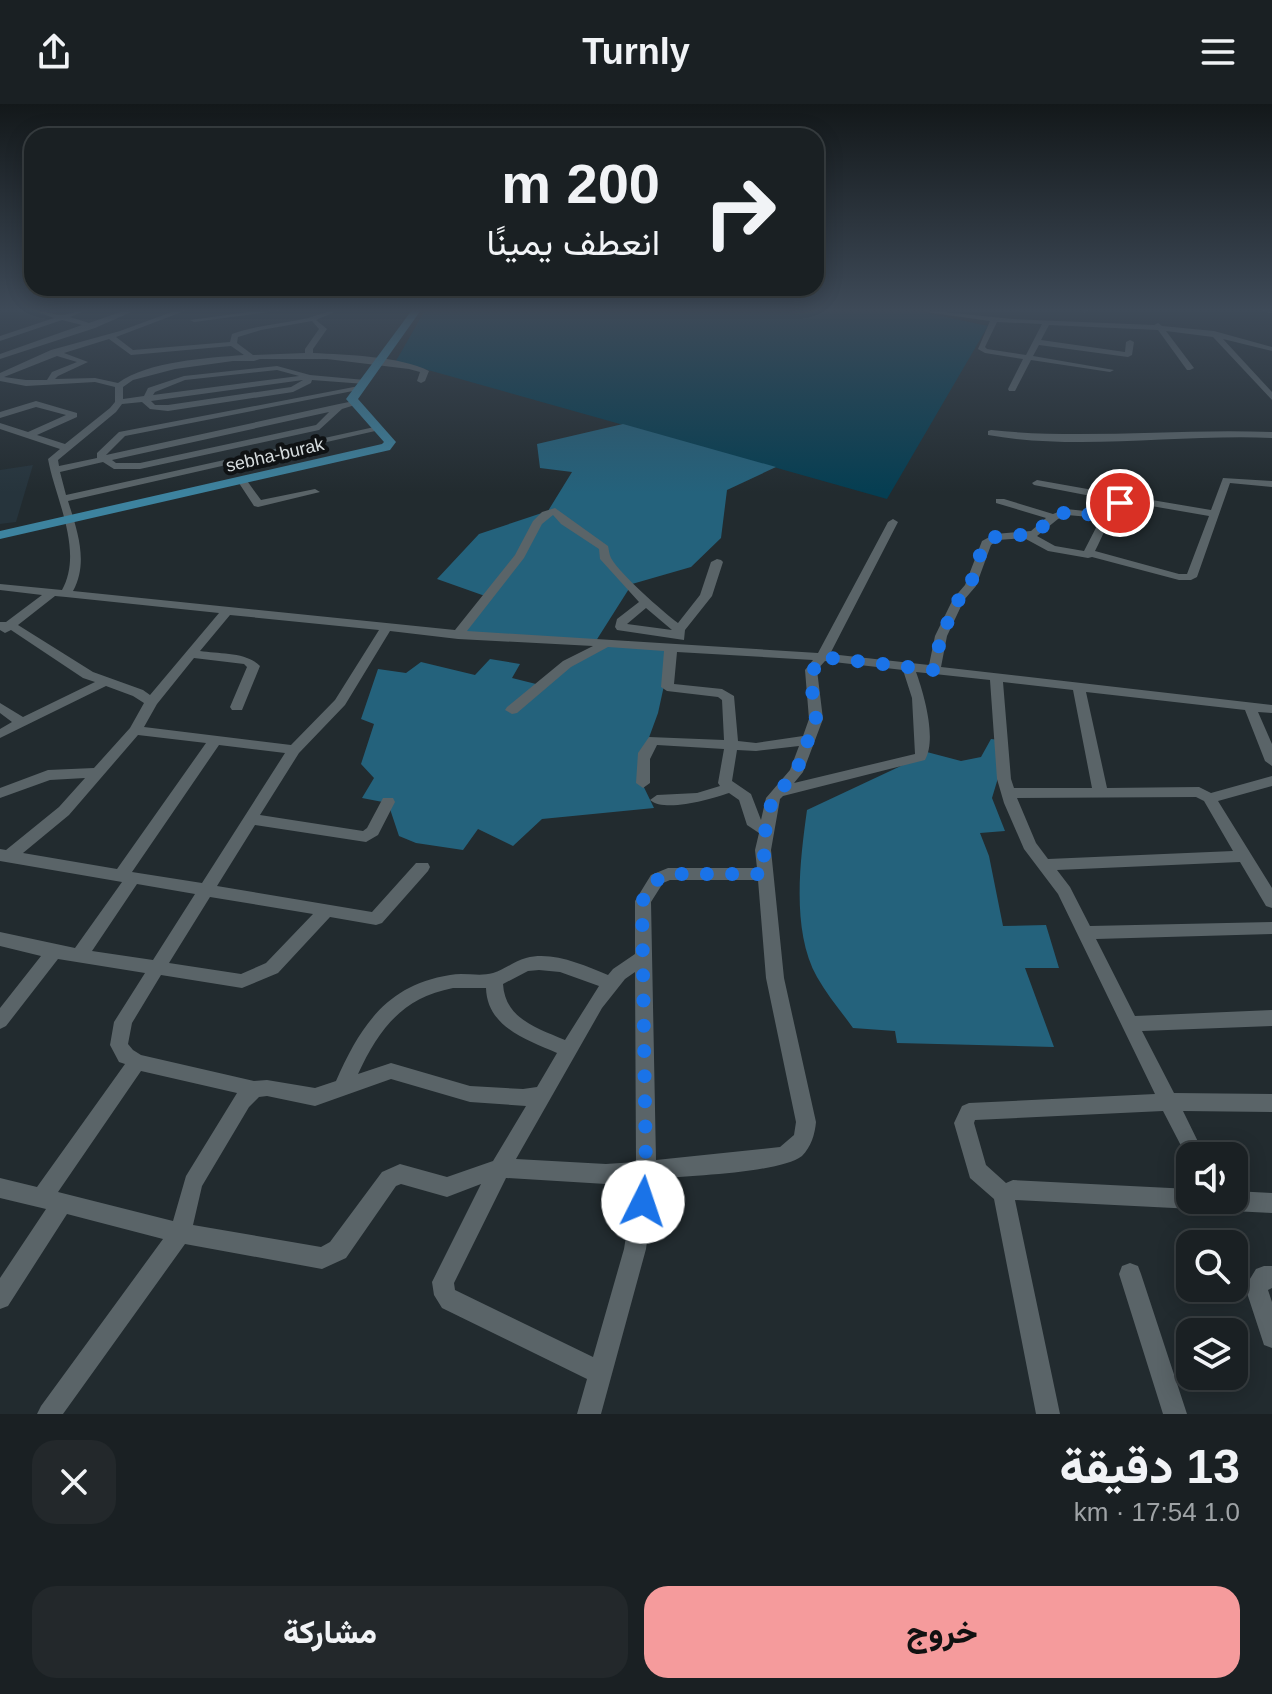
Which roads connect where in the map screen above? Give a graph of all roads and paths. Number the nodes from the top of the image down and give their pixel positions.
1 (62, 371) edge
2 (143, 371) edge
3 (181, 371) edge
4 (245, 371) edge
5 (246, 371) edge
6 (290, 371) edge
7 (374, 371) edge
8 (423, 371) edge
9 (1021, 371) edge
10 (1249, 371) edge
11 (0, 377) edge
12 (308, 377) junction
13 (184, 378) junction
14 (421, 381) dead end
15 (49, 382) junction
16 (26, 383) junction
17 (119, 386) junction
18 (237, 386) junction
19 (362, 386) junction
20 (297, 388) junction
21 (1012, 389) dead end
22 (3, 392) dead end
23 (1271, 395) edge
24 (146, 397) junction
25 (231, 399) junction
26 (305, 399) junction
27 (119, 402) junction
28 (354, 404) junction
29 (339, 407) junction
30 (252, 409) junction
31 (316, 412) junction
32 (220, 414) junction
33 (0, 415) edge
34 (257, 425) junction
35 (0, 426) edge
36 (379, 429) junction
37 (991, 433) dead end
38 (122, 434) junction
39 (216, 434) junction
40 (29, 435) junction
41 (1272, 435) edge
42 (195, 439) junction
43 (260, 439) junction
44 (68, 444) junction
45 (199, 453) junction
46 (270, 454) junction
47 (101, 459) junction
48 (54, 470) junction
49 (283, 471) junction
50 (187, 472) junction
51 (242, 480) junction
52 (1037, 483) dead end
53 (1272, 484) edge
54 (315, 492) dead end
55 (62, 499) junction
56 (1000, 501) dead end
57 (1120, 503) junction
58 (1215, 514) junction
59 (1107, 516) junction
60 (1054, 517) junction
61 (68, 520) junction
62 (893, 522) dead end
63 (0, 535) edge
64 (1028, 536) junction
65 (1090, 553) junction
66 (717, 562) dead end
67 (0, 587) edge
68 (59, 593) junction
69 (646, 602) junction
70 (227, 611) junction
71 (4, 628) edge
72 (386, 628) junction
73 (679, 632) junction
74 (458, 635) junction
75 (605, 645) junction
76 (671, 647) junction
77 (705, 648) junction
78 (191, 654) junction
79 (822, 657) junction
80 (908, 667) junction
81 (934, 670) junction
82 (996, 677) junction
83 (106, 681) junction
84 (1079, 687) junction
85 (151, 702) junction
86 (0, 707) edge
87 (237, 707) dead end
88 (1250, 707) junction
89 (1272, 709) edge
90 (512, 710) dead end
91 (22, 723) junction
92 (135, 730) junction
93 (0, 734) edge
94 (215, 740) junction
95 (807, 740) junction
96 (731, 746) junction
97 (294, 750) junction
98 (1272, 761) edge
99 (100, 772) junction
100 (1272, 781) edge
101 (643, 783) dead end
102 (730, 788) junction
103 (1100, 791) junction
104 (778, 792) junction
105 (0, 793) edge
106 (1008, 793) junction
107 (1209, 798) junction
108 (657, 800) dead end
109 (388, 802) dead end
110 (250, 819) junction
111 (765, 830) junction
112 (5, 856) edge
113 (1244, 856) junction
114 (1044, 865) junction
115 (422, 867) dead end
116 (764, 874) junction
117 (127, 876) junction
118 (206, 890) junction
119 (1272, 902) edge
120 (326, 911) junction
121 (1272, 928) edge
122 (1084, 933) junction
123 (0, 939) edge
124 (54, 952) junction
125 (79, 956) junction
126 (643, 958) junction
127 (157, 968) junction
128 (494, 981) junction
129 (611, 983) junction
130 (1272, 1018) edge
131 (0, 1021) edge
132 (1130, 1024) junction
133 (568, 1050) junction
134 (137, 1062) junction
135 (254, 1089) junction
136 (342, 1089) junction
137 (544, 1094) junction
138 (1169, 1102) junction
139 (1272, 1103) edge
140 (1188, 1142) edge
141 (500, 1168) junction
142 (646, 1172) junction
143 (0, 1188) edge
144 (1003, 1194) junction
145 (1176, 1198) edge
146 (52, 1200) junction
147 (1248, 1202) edge
148 (1272, 1203) edge
149 (180, 1233) junction
150 (1130, 1274) dead end
151 (1272, 1277) edge
152 (0, 1298) edge
153 (1272, 1337) edge
154 (601, 1373) junction
155 (49, 1414) edge
156 (589, 1414) edge
157 (1048, 1414) edge
158 (1175, 1414) edge

1 - 15 street
2 - 17 street
3 - 13 street
4 - 13 street
5 - 18 street
6 - 12 street
7 - 19 main road
8 - 14 street
9 - 21 street
10 - 23 street
11 - 16 street
12 - 18 street
12 - 19 street
12 - 20 street
13 - 24 street
15 - 16 street
15 - 17 street
16 - 22 street
17 - 27 street
18 - 24 street
18 - 25 street
19 - 26 street
19 - 28 main road
20 - 25 street
20 - 26 street
24 - 25 street
24 - 27 street
25 - 32 street
26 - 30 street
26 - 31 street
27 - 44 street
28 - 29 street
28 - 36 main road
29 - 31 street
29 - 43 street
30 - 32 street
30 - 34 street
31 - 34 street
32 - 38 street
32 - 39 street
33 - 40 street
34 - 39 street
34 - 43 street
35 - 40 street
36 - 46 street
36 - 49 main road, sebha-burak
37 - 41 street
38 - 44 street
38 - 47 street
39 - 42 street
40 - 44 street
42 - 45 street
42 - 47 street
43 - 45 street
44 - 48 street
45 - 47 street
45 - 50 street
46 - 49 street
46 - 50 street
47 - 48 street
48 - 55 street
49 - 51 main road, sebha-burak
50 - 55 street
51 - 54 street
51 - 61 main road, sebha-burak
52 - 57 street
53 - 58 street
55 - 61 street
56 - 60 street
57 - 58 street
57 - 59 street
58 - 65 street
59 - 60 street
59 - 65 street
60 - 64 street
61 - 63 main road, sebha-burak
61 - 68 street
62 - 79 street
64 - 65 street
64 - 81 street
66 - 73 street
67 - 68 street
68 - 70 street
68 - 71 street
69 - 73 street
69 - 73 street
69 - 74 street
70 - 72 street
70 - 78 street
71 - 83 street
72 - 74 street
72 - 97 street
73 - 77 street
74 - 75 street
75 - 76 street
75 - 90 street
76 - 77 street
76 - 96 street
77 - 79 street
78 - 85 street
78 - 87 street
79 - 80 street
79 - 95 street
80 - 81 street
80 - 104 street
81 - 82 street
82 - 84 street
82 - 106 street
83 - 85 street
83 - 91 street
84 - 88 street
84 - 103 street
85 - 92 street
86 - 91 street
88 - 89 street
88 - 98 street
91 - 93 street
92 - 94 street
92 - 99 street
94 - 97 street
94 - 117 street
95 - 96 street
95 - 104 street
96 - 101 street
96 - 102 street
97 - 110 street
99 - 105 street
99 - 112 street
100 - 107 street
102 - 108 street
102 - 111 street
103 - 106 street
103 - 107 street
104 - 111 street
106 - 114 street
107 - 113 street
109 - 110 street
110 - 118 street
111 - 116 street
112 - 117 street
113 - 114 street
113 - 119 street
114 - 122 street
115 - 120 street
116 - 126 street
116 - 142 street
117 - 118 street
117 - 125 street
118 - 120 street
118 - 127 street
120 - 127 street
121 - 122 street
122 - 132 street
123 - 124 street
124 - 125 street
124 - 131 street
125 - 127 street
126 - 129 street
126 - 142 street
127 - 134 street
128 - 129 street
128 - 133 street
128 - 136 street
129 - 133 street
130 - 132 street
132 - 138 street
133 - 137 street
134 - 135 street
134 - 146 street
135 - 136 street
135 - 149 street
136 - 137 street
137 - 141 street
138 - 139 street
138 - 140 street
138 - 144 street
141 - 142 street
141 - 149 street
141 - 154 street
142 - 154 street
143 - 146 street
144 - 145 street
144 - 157 street
146 - 149 street
146 - 152 street
147 - 148 street
149 - 155 street
150 - 158 street
151 - 153 street
154 - 156 street

